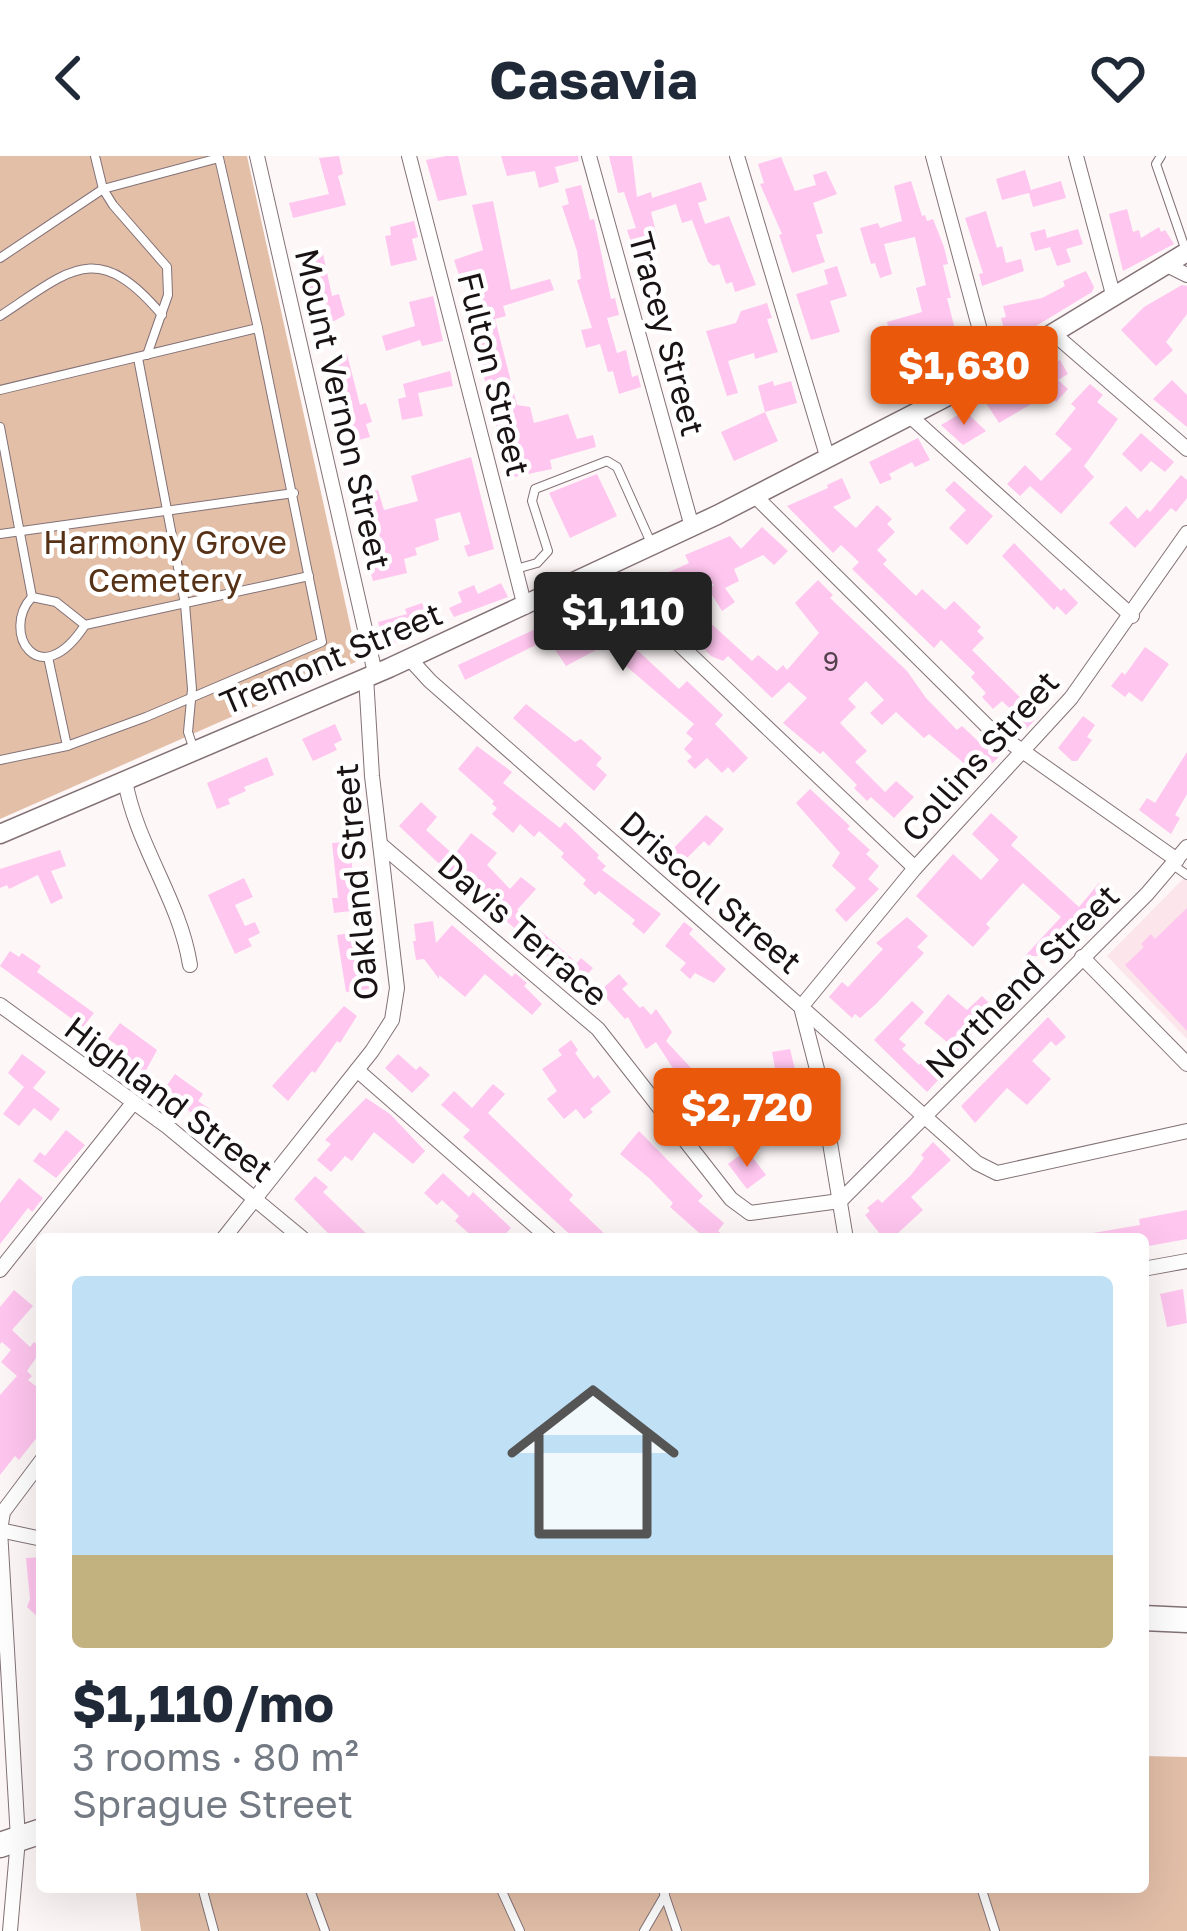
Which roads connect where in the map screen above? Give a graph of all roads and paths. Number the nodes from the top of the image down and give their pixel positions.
1 (95, 156) edge
2 (257, 156) edge
3 (409, 156) edge
4 (589, 156) edge
5 (737, 156) edge
6 (933, 156) edge
7 (1076, 156) edge
8 (1160, 156) edge
9 (103, 189) junction
10 (1187, 252) edge
11 (0, 258) edge
12 (1178, 270) edge
13 (1114, 298) junction
14 (0, 316) edge
15 (163, 316) junction
16 (257, 328) junction
17 (1054, 334) junction
18 (142, 357) junction
19 (992, 371) junction
20 (0, 390) edge
21 (910, 416) junction
22 (0, 427) edge
23 (1187, 449) edge
24 (828, 459) junction
25 (293, 494) junction
26 (755, 496) junction
27 (168, 510) junction
28 (692, 527) junction
29 (20, 531) junction
30 (1187, 533) edge
31 (0, 534) edge
32 (653, 546) junction
33 (515, 569) junction
34 (602, 572) junction
35 (309, 576) junction
36 (32, 597) junction
37 (185, 604) junction
38 (525, 607) junction
39 (10, 610) dead end
40 (1132, 616) junction
41 (86, 625) junction
42 (13, 650) dead end
43 (48, 657) junction
44 (410, 658) junction
45 (370, 675) junction
46 (191, 699) junction
47 (67, 746) junction
48 (195, 750) junction
49 (1022, 754) junction
50 (0, 760) edge
51 (125, 780) junction
52 (0, 834) edge
53 (380, 844) junction
54 (1179, 858) edge
55 (915, 868) junction
56 (1187, 875) edge
57 (1082, 957) junction
58 (190, 965) dead end
59 (0, 1005) edge
60 (801, 1007) junction
61 (1187, 1064) edge
62 (357, 1070) junction
63 (133, 1102) junction
64 (925, 1117) junction
65 (1187, 1131) edge
66 (257, 1198) junction
67 (840, 1201) junction
68 (228, 1233) edge
69 (296, 1233) edge
70 (543, 1233) edge
71 (845, 1233) edge
72 (1187, 1261) edge
73 (1149, 1268) edge
74 (0, 1270) edge
75 (36, 1468) edge
76 (0, 1530) edge
77 (36, 1538) edge
78 (1149, 1618) edge
79 (1187, 1621) edge
80 (20, 1839) edge
81 (204, 1893) edge
82 (311, 1893) edge
83 (503, 1893) edge
84 (663, 1893) edge
85 (665, 1893) edge
86 (984, 1893) edge
87 (10, 1931) edge
88 (214, 1931) edge
89 (326, 1931) edge
90 (520, 1931) edge
91 (644, 1931) edge
92 (677, 1931) edge
93 (994, 1931) edge

1 - 9 lane
2 - 45 street, Mount Vernon Street
3 - 33 street, Fulton Street
4 - 28 street, Tracey Street
5 - 24 street
6 - 19 street
7 - 13 street
8 - 10 lane
9 - 11 lane
9 - 15 lane
9 - 16 lane
10 - 12 street, Tremont Street
12 - 13 street, Tremont Street
13 - 17 street, Tremont Street
14 - 15 lane
15 - 18 lane
16 - 18 lane
16 - 25 lane
17 - 19 street, Tremont Street
17 - 23 street
18 - 20 lane
18 - 27 lane
19 - 21 street, Tremont Street
21 - 24 street, Tremont Street
21 - 40 street
22 - 29 lane
24 - 26 street, Tremont Street
25 - 27 lane
25 - 35 lane
26 - 28 street, Tremont Street
26 - 49 street
27 - 29 lane
27 - 37 lane
28 - 32 street, Tremont Street
29 - 31 lane
29 - 36 lane
30 - 40 street, Collins Street
32 - 33 lane
32 - 34 street, Tremont Street
33 - 38 street, Fulton Street
34 - 38 street, Tremont Street
34 - 55 street
35 - 37 lane
35 - 46 lane
36 - 39 lane
36 - 41 lane
37 - 41 lane
37 - 46 lane
38 - 44 street, Tremont Street
40 - 49 street, Collins Street
41 - 43 lane
42 - 43 lane
43 - 47 lane
44 - 45 street, Tremont Street
44 - 60 street, Driscoll Street
45 - 48 street, Tremont Street
45 - 53 street, Oakland Street
46 - 47 lane
46 - 48 lane
47 - 50 lane
48 - 51 street, Tremont Street
49 - 54 street
49 - 55 street, Collins Street
51 - 52 street, Tremont Street
51 - 58 street
53 - 62 street, Oakland Street
53 - 67 street, Davis Terrace
54 - 56 lane
54 - 57 street, Northend Street
55 - 60 street, Collins Street
57 - 61 street
57 - 64 street, Northend Street
59 - 63 street, Highland Street
60 - 64 street
60 - 67 street, Driscoll Street
62 - 66 street, Oakland Street
62 - 70 street
63 - 66 street, Highland Street
63 - 74 street
64 - 65 street
64 - 67 street, Northend Street
66 - 68 street, Oakland Street
66 - 69 street, Highland Street
67 - 71 street, Driscoll Street
72 - 73 street
75 - 76 street
76 - 77 street
76 - 80 street
78 - 79 highway
80 - 87 street
81 - 88 lane
82 - 89 lane
83 - 90 lane
84 - 91 lane
85 - 92 lane
86 - 93 lane

